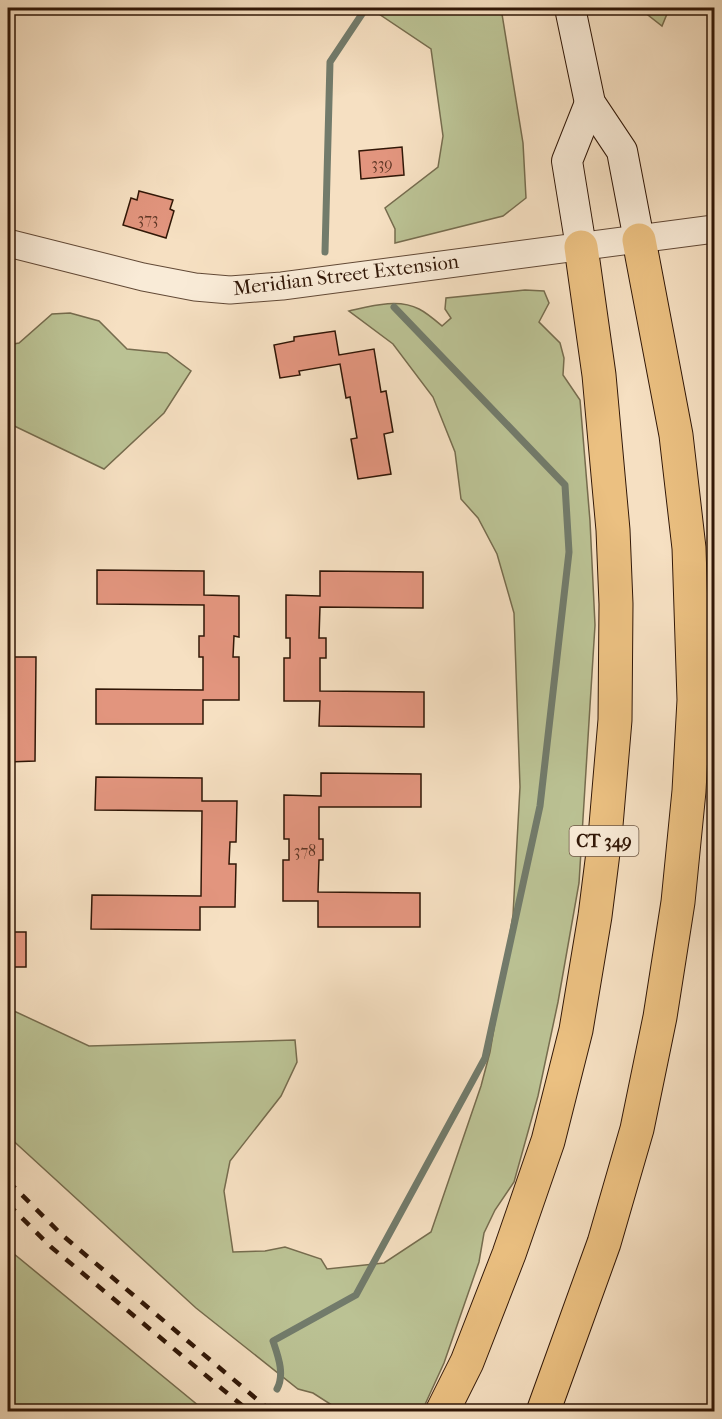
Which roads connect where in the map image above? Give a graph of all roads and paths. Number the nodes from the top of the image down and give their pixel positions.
1 (570, 8) edge
2 (590, 103) junction
3 (714, 229) edge
4 (639, 240) junction
5 (8, 243) edge
6 (581, 247) junction
7 (442, 1412) edge
8 (543, 1412) edge

1 - 2 main road
2 - 4 main road
2 - 6 main road, CT 349
3 - 4 street, Meridian Street Extension
4 - 6 street, Meridian Street Extension
4 - 8 highway
5 - 6 street, Meridian Street Extension
6 - 7 highway, CT 349

